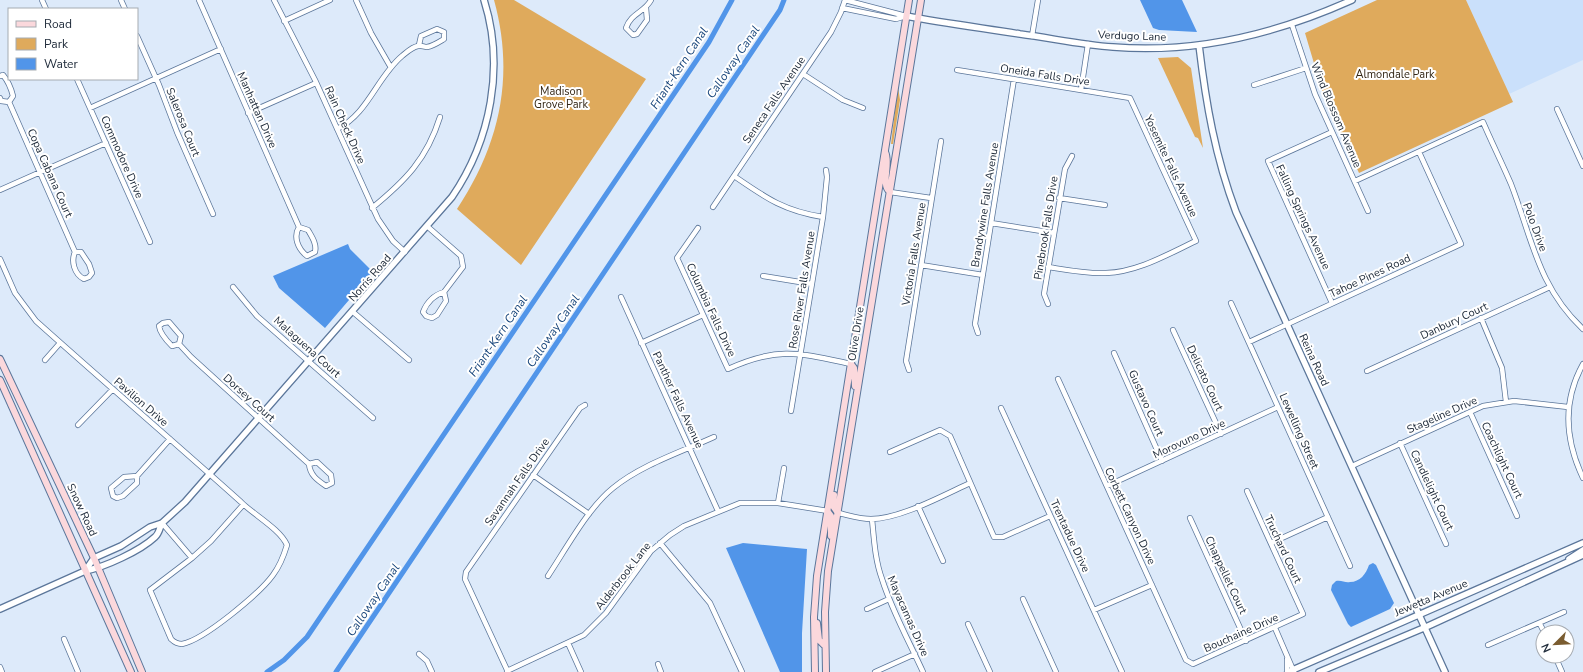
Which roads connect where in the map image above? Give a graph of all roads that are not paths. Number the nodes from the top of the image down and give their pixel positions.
1 (199, 0) edge
2 (274, 0) edge
3 (330, 0) edge
4 (356, 0) edge
5 (484, 0) edge
6 (651, 0) edge
7 (845, 0) edge
8 (909, 0) edge
9 (921, 0) edge
10 (1038, 0) edge
11 (1352, 0) edge
12 (646, 8) junction
13 (842, 8) junction
14 (906, 16) junction
15 (918, 19) junction
16 (284, 21) junction
17 (1292, 25) junction
18 (1032, 36) junction
19 (138, 38) edge
20 (1088, 44) junction
21 (419, 46) junction
22 (1199, 46) junction
23 (221, 49) junction
24 (390, 66) junction
25 (1306, 68) junction
26 (957, 70) dead end
27 (803, 74) junction
28 (0, 76) edge
29 (156, 78) junction
30 (1014, 79) junction
31 (77, 80) edge
32 (316, 83) junction
33 (1254, 85) dead end
34 (1081, 90) junction
35 (0, 98) edge
36 (1130, 98) joint
37 (8, 102) junction
38 (90, 108) junction
39 (864, 108) dead end
40 (1557, 109) dead end
41 (248, 113) junction
42 (440, 117) dead end
43 (337, 129) junction
44 (1332, 132) junction
45 (941, 140) dead end
46 (106, 143) junction
47 (885, 152) junction
48 (1419, 152) junction
49 (1072, 156) dead end
50 (1583, 166) edge
51 (826, 170) dead end
52 (40, 172) junction
53 (734, 176) junction
54 (1354, 181) junction
55 (0, 190) edge
56 (890, 192) junction
57 (932, 198) junction
58 (1059, 198) junction
59 (1105, 205) dead end
60 (372, 208) junction
61 (713, 208) dead end
62 (1368, 211) dead end
63 (213, 214) dead end
64 (823, 217) junction
65 (991, 223) junction
66 (300, 227) junction
67 (428, 227) junction
68 (698, 228) dead end
69 (1054, 233) junction
70 (150, 242) dead end
71 (75, 252) junction
72 (405, 252) junction
73 (0, 259) edge
74 (921, 265) junction
75 (1048, 267) junction
76 (983, 275) junction
77 (763, 276) dead end
78 (812, 284) junction
79 (233, 287) dead end
80 (1550, 287) junction
81 (444, 292) junction
82 (621, 297) dead end
83 (1231, 303) dead end
84 (1332, 303) junction
85 (1048, 304) dead end
86 (353, 312) junction
87 (703, 315) junction
88 (1480, 318) junction
89 (1287, 324) junction
90 (1583, 329) edge
91 (1173, 330) dead end
92 (978, 333) dead end
93 (1248, 342) junction
94 (60, 343) junction
95 (642, 343) junction
96 (179, 344) junction
97 (801, 353) junction
98 (1114, 353) dead end
99 (0, 359) edge
100 (45, 360) dead end
101 (410, 360) dead end
102 (309, 361) junction
103 (852, 364) junction
104 (1583, 364) edge
105 (909, 370) dead end
106 (1366, 371) dead end
107 (1581, 374) edge
108 (1058, 379) dead end
109 (0, 380) edge
110 (113, 389) junction
111 (1506, 402) junction
112 (585, 405) dead end
113 (854, 407) junction
114 (1568, 407) junction
115 (1001, 408) dead end
116 (1278, 408) junction
117 (792, 411) dead end
118 (1470, 412) junction
119 (373, 418) dead end
120 (259, 419) junction
121 (78, 425) dead end
122 (1221, 434) junction
123 (714, 437) dead end
124 (170, 439) junction
125 (1400, 443) junction
126 (690, 448) junction
127 (890, 452) dead end
128 (1162, 461) junction
129 (309, 464) junction
130 (1352, 466) junction
131 (784, 468) dead end
132 (834, 469) junction
133 (210, 474) junction
134 (533, 475) junction
135 (136, 476) junction
136 (1583, 478) edge
137 (970, 483) junction
138 (1107, 486) junction
139 (1247, 492) dead end
140 (778, 503) junction
141 (243, 505) junction
142 (918, 506) junction
143 (718, 511) junction
144 (828, 512) junction
145 (838, 513) junction
146 (589, 514) junction
147 (1050, 516) junction
148 (1328, 516) junction
149 (1517, 516) dead end
150 (1190, 518) dead end
151 (872, 519) junction
152 (162, 523) junction
153 (660, 543) junction
154 (1271, 543) junction
155 (1583, 543) edge
156 (1446, 544) dead end
157 (1583, 550) edge
158 (831, 553) junction
159 (1583, 555) edge
160 (94, 558) junction
161 (192, 558) junction
162 (943, 561) dead end
163 (1564, 564) junction
164 (1350, 566) dead end
165 (98, 569) junction
166 (85, 571) junction
167 (548, 576) dead end
168 (1152, 585) junction
169 (889, 599) junction
170 (1023, 599) dead end
171 (815, 602) junction
172 (0, 609) edge
173 (867, 610) dead end
174 (1094, 610) junction
175 (1564, 612) dead end
176 (1303, 614) joint
177 (1420, 614) junction
178 (968, 624) dead end
179 (1540, 624) edge
180 (1535, 626) edge
181 (1426, 627) junction
182 (1275, 628) junction
183 (64, 639) dead end
184 (1246, 641) junction
185 (568, 643) junction
186 (824, 645) junction
187 (1488, 645) dead end
188 (419, 654) dead end
189 (915, 654) junction
190 (1186, 660) joint
191 (658, 664) dead end
192 (0, 667) edge
193 (507, 671) edge
194 (1291, 671) edge
195 (2, 672) edge
196 (78, 672) edge
197 (131, 672) edge
198 (142, 672) edge
199 (432, 672) edge
200 (581, 672) edge
201 (662, 672) edge
202 (742, 672) edge
203 (814, 672) edge
204 (826, 672) edge
205 (875, 672) edge
206 (923, 672) edge
207 (990, 672) edge
208 (1056, 672) edge
209 (1122, 672) edge
210 (1319, 672) edge
211 (1445, 672) edge

1 - 23 street, Manhattan Drive
2 - 16 street, Rain Check Drive
3 - 16 street
4 - 24 street
5 - 67 street, Norris Road
6 - 12 street
7 - 13 street, Seneca Falls Avenue
7 - 14 street
8 - 14 main road, Olive Drive
9 - 15 main road, Olive Drive
10 - 18 street
11 - 17 street, Verdugo Lane
12 - 12 street
13 - 14 street
13 - 27 street, Seneca Falls Avenue
14 - 15 street, Verdugo Lane
14 - 47 main road, Olive Drive
15 - 18 street, Verdugo Lane
15 - 56 main road, Olive Drive
16 - 32 street, Rain Check Drive
17 - 22 street, Verdugo Lane
17 - 25 street, Wind Blossom Avenue
18 - 20 street, Verdugo Lane
19 - 29 street, Salerosa Court
20 - 22 street, Verdugo Lane
20 - 34 street
21 - 21 street
21 - 24 street
22 - 89 street, Reina Road
23 - 29 street
23 - 41 street, Manhattan Drive
24 - 43 street
25 - 33 street
25 - 44 street, Wind Blossom Avenue
26 - 30 street, Oneida Falls Drive
27 - 39 street
27 - 53 street, Seneca Falls Avenue
28 - 37 street, Copa Cabana Court
29 - 38 street
29 - 63 street, Salerosa Court
30 - 34 street, Oneida Falls Drive
30 - 65 street, Brandywine Falls Avenue
31 - 38 street, Commodore Drive
32 - 41 street
32 - 43 street, Rain Check Drive
34 - 36 street, Oneida Falls Drive
35 - 37 street
36 - 75 street, Yosemite Falls Avenue
37 - 52 street, Copa Cabana Court
38 - 46 street, Commodore Drive
40 - 50 street
41 - 66 street, Manhattan Drive
42 - 60 street
43 - 60 street, Rain Check Drive
44 - 54 street, Wind Blossom Avenue
44 - 84 street, Falling Springs Avenue
45 - 57 street, Victoria Falls Avenue
46 - 52 street
46 - 70 street, Commodore Drive
47 - 56 main road
47 - 103 main road, Olive Drive
48 - 54 street
48 - 80 street, Polo Drive
48 - 84 street, Tahoe Pines Road
49 - 58 street, Pinebrook Falls Drive
51 - 64 street, Rose River Falls Avenue
52 - 55 street
52 - 71 street, Copa Cabana Court
53 - 61 street, Seneca Falls Avenue
53 - 64 street
54 - 62 street, Wind Blossom Avenue
56 - 57 street
56 - 113 main road, Olive Drive
57 - 74 street, Victoria Falls Avenue
58 - 59 street
58 - 69 street, Pinebrook Falls Drive
60 - 72 street, Rain Check Drive
64 - 78 street, Rose River Falls Avenue
65 - 69 street
65 - 76 street, Brandywine Falls Avenue
66 - 66 street, Manhattan Drive
67 - 72 street, Norris Road
67 - 81 street
68 - 87 street, Columbia Falls Drive
69 - 75 street, Pinebrook Falls Drive
71 - 71 street, Copa Cabana Court
72 - 86 street, Norris Road
73 - 94 street, Pavilion Drive
74 - 76 street
74 - 105 street, Victoria Falls Avenue
75 - 85 street, Pinebrook Falls Drive
76 - 92 street, Brandywine Falls Avenue
77 - 78 street
78 - 97 street, Rose River Falls Avenue
79 - 102 street, Malaguena Court
80 - 88 street, Danbury Court
80 - 90 street, Polo Drive
81 - 81 street
82 - 95 street, Panther Falls Avenue
83 - 93 street, Lewelling Street
84 - 89 street, Tahoe Pines Road
86 - 101 street
86 - 102 street, Norris Road
87 - 95 street
87 - 97 street, Columbia Falls Drive
88 - 106 street, Danbury Court
88 - 111 street
89 - 93 street, Tahoe Pines Road
89 - 130 street, Reina Road
91 - 122 street, Delicato Court
93 - 116 street, Lewelling Street
94 - 100 street
94 - 110 street, Pavilion Drive
95 - 126 street, Panther Falls Avenue
96 - 96 street, Dorsey Court
96 - 120 street, Dorsey Court
97 - 103 street
97 - 117 street, Rose River Falls Avenue
98 - 128 street, Gustavo Court
99 - 160 main road, Snow Road
102 - 119 street, Malaguena Court
102 - 120 street, Norris Road
103 - 113 main road
103 - 132 main road, Olive Drive
104 - 107 street
107 - 114 street
108 - 138 street, Corbett Canyon Drive
109 - 166 main road, Snow Road
110 - 121 street
110 - 124 street, Pavilion Drive
111 - 114 street, Stageline Drive
111 - 118 street, Stageline Drive
112 - 134 street, Savannah Falls Drive
113 - 145 main road, Olive Drive
114 - 136 street
115 - 147 street, Trentadue Drive
116 - 122 street, Morovuno Drive
116 - 148 street, Lewelling Street
118 - 125 street, Stageline Drive
118 - 149 street, Coachlight Court
120 - 129 street, Dorsey Court
120 - 133 street, Norris Road
122 - 128 street, Morovuno Drive
123 - 126 street
124 - 133 street, Pavilion Drive
124 - 135 street
125 - 130 street, Stageline Drive
125 - 156 street, Candlelight Court
126 - 143 street, Panther Falls Avenue
126 - 146 street
127 - 137 street
128 - 138 street, Morovuno Drive
129 - 129 street, Dorsey Court
130 - 177 street, Reina Road
131 - 140 street
132 - 144 main road, Olive Drive
132 - 145 main road
133 - 141 street, Pavilion Drive
133 - 152 street, Norris Road
134 - 146 street
134 - 193 street, Savannah Falls Drive
135 - 135 street
137 - 142 street
137 - 147 street
138 - 168 street, Corbett Canyon Drive
139 - 154 street, Truchard Court
140 - 143 street, Alderbrook Lane
140 - 144 street, Alderbrook Lane
141 - 161 street
141 - 161 street, Pavilion Drive
142 - 151 street
142 - 162 street
143 - 153 street, Alderbrook Lane
144 - 158 main road
144 - 171 main road, Olive Drive
145 - 151 street
145 - 158 main road, Olive Drive
146 - 167 street
147 - 174 street, Trentadue Drive
148 - 154 street
148 - 164 street, Lewelling Street
150 - 184 street, Chappellet Court
151 - 169 street, Mayacamas Drive
152 - 160 street, Norris Road
152 - 161 street
152 - 165 street, Norris Road
153 - 185 street, Alderbrook Lane
153 - 202 street
154 - 176 street, Truchard Court
155 - 177 street, Jewetta Avenue
157 - 163 street
158 - 186 main road, Olive Drive
159 - 163 street, Jewetta Avenue
160 - 165 main road, Snow Road
160 - 166 street
163 - 181 street, Jewetta Avenue
165 - 166 street, Norris Road
165 - 198 main road, Snow Road
166 - 172 street
166 - 197 main road, Snow Road
168 - 174 street
168 - 190 street, Corbett Canyon Drive
169 - 173 street
169 - 189 street, Mayacamas Drive
170 - 208 street
171 - 186 main road
171 - 203 main road, Olive Drive
174 - 209 street, Trentadue Drive
175 - 179 street
176 - 182 street, Bouchaine Drive
177 - 181 street, Reina Road
177 - 194 street, Jewetta Avenue
178 - 207 street
180 - 187 street
181 - 210 street, Jewetta Avenue
181 - 211 street, Reina Road
182 - 184 street, Bouchaine Drive
182 - 194 street
183 - 196 street
184 - 190 street, Bouchaine Drive
185 - 193 street, Alderbrook Lane
185 - 200 street
186 - 204 main road, Olive Drive
188 - 199 street
189 - 205 street
189 - 206 street, Mayacamas Drive
191 - 201 street
192 - 195 street

